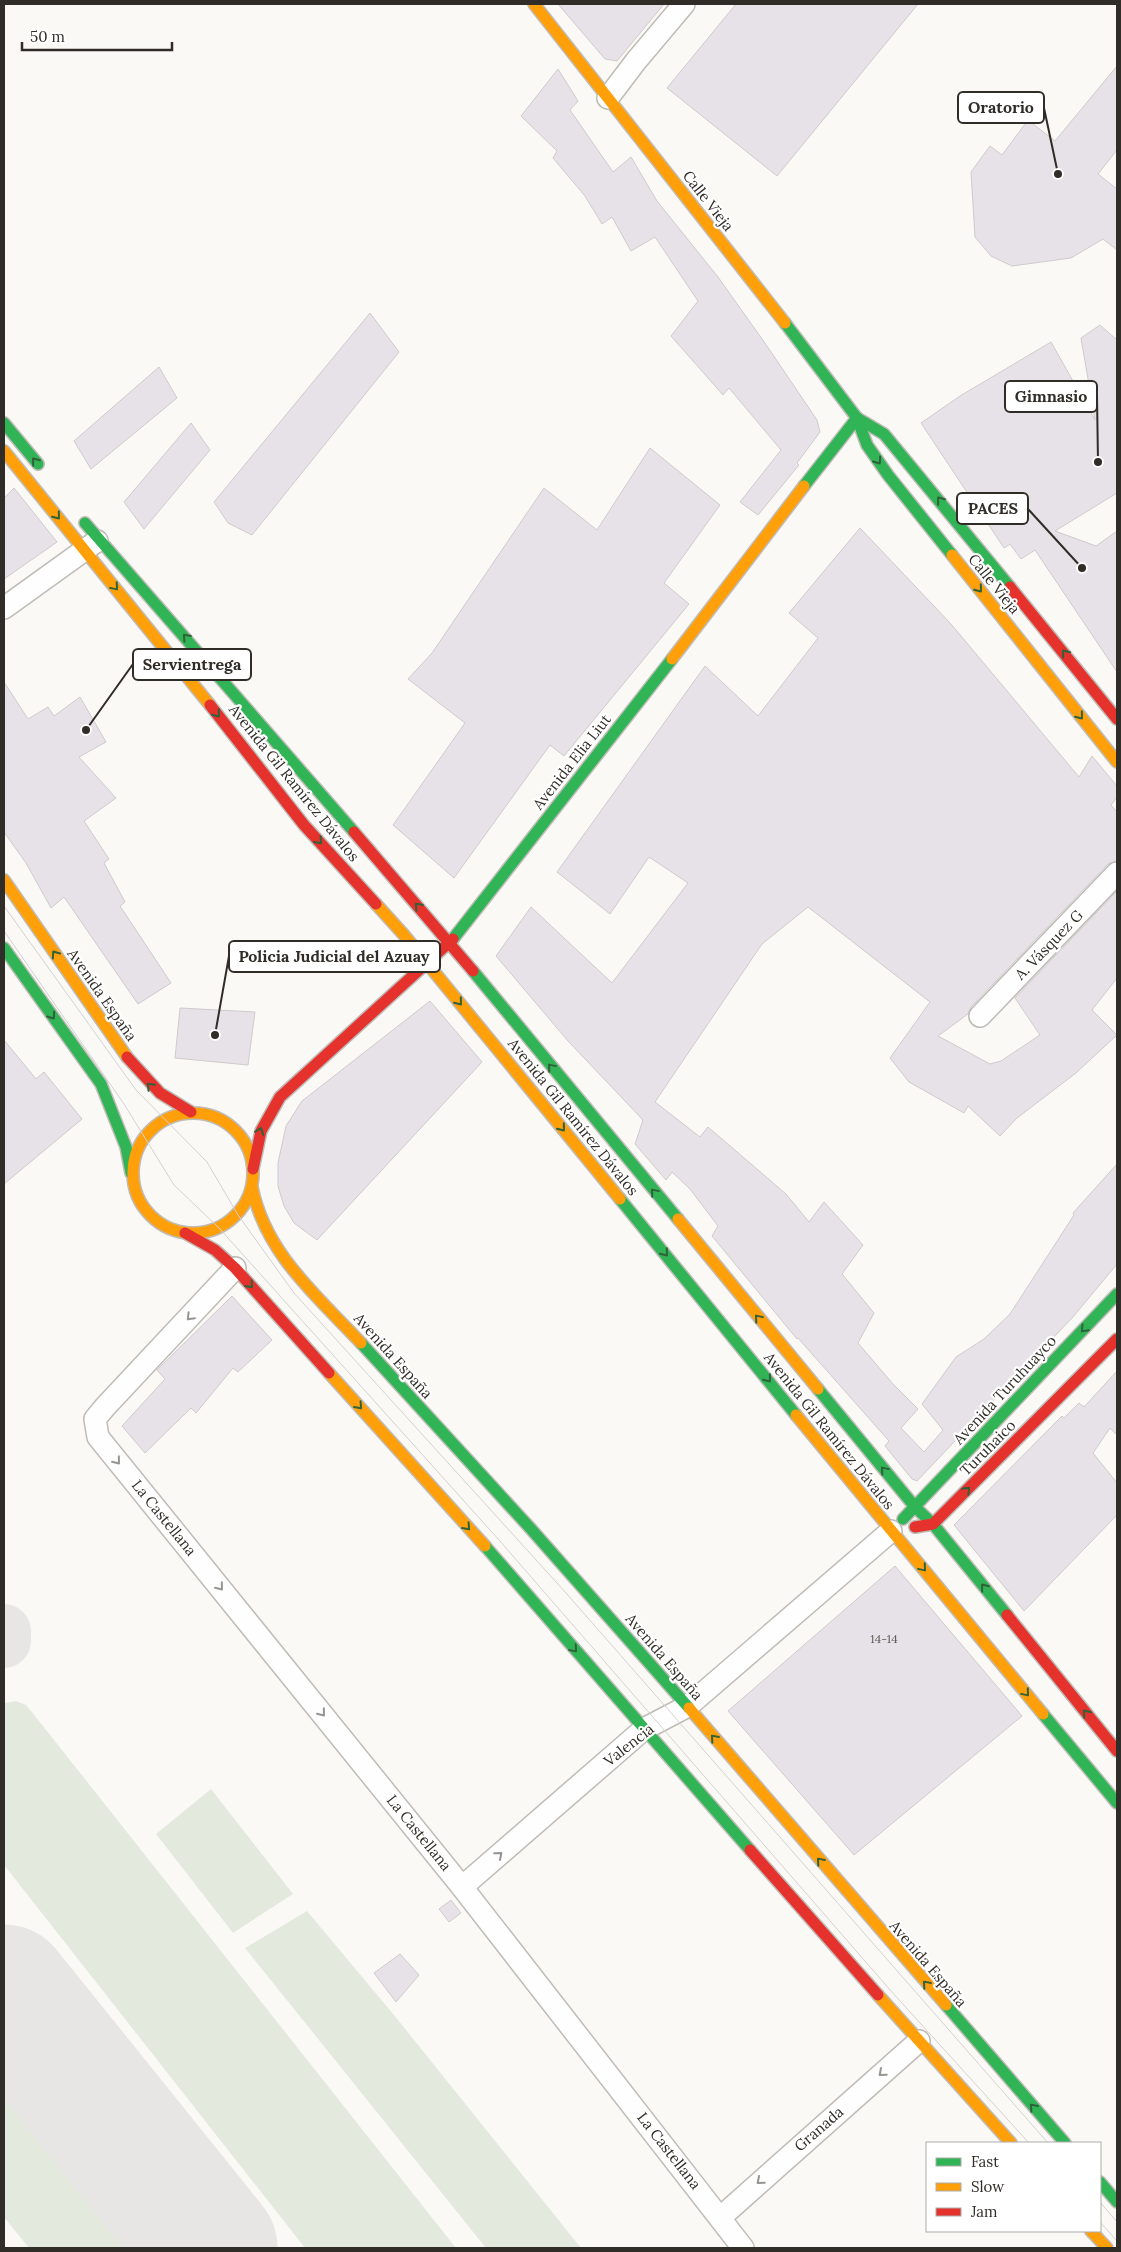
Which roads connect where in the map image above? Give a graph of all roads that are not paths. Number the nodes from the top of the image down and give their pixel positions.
1 (534, 4) edge
2 (684, 4) edge
3 (608, 98) junction
4 (857, 418) junction
5 (4, 422) edge
6 (4, 451) edge
7 (46, 474) dead end
8 (76, 511) dead end
9 (92, 545) junction
10 (4, 608) edge
11 (1044, 626) junction
12 (1024, 645) junction
13 (1117, 719) edge
14 (1110, 737) edge
15 (1117, 762) edge
16 (1117, 873) edge
17 (4, 880) edge
18 (448, 944) junction
19 (4, 948) edge
20 (428, 965) junction
21 (980, 1016) dead end
22 (280, 1097) junction
23 (258, 1109) dead end
24 (191, 1112) junction
25 (208, 1114) junction
26 (233, 1116) dead end
27 (254, 1169) junction
28 (133, 1185) junction
29 (252, 1187) junction
30 (185, 1233) junction
31 (235, 1268) junction
32 (1117, 1294) edge
33 (1117, 1340) edge
34 (915, 1507) junction
35 (933, 1524) junction
36 (892, 1531) junction
37 (688, 1706) junction
38 (644, 1729) junction
39 (1117, 1751) edge
40 (1117, 1803) edge
41 (462, 1887) junction
42 (918, 2041) junction
43 (1010, 2142) edge
44 (1064, 2142) edge
45 (1101, 2183) edge
46 (1117, 2202) edge
47 (721, 2217) junction
48 (1092, 2232) edge
49 (744, 2248) edge
50 (1107, 2248) edge

1 - 3 main road, Calle Vieja
2 - 3 street
3 - 4 main road, Calle Vieja
11 -> 4 main road, Calle Vieja
4 -> 12 main road, Calle Vieja
4 - 18 main road, Avenida Elia Liut
7 -> 5 main road
6 -> 9 main road, Avenida Gil Ramírez Dávalos
8 - 9 main road, Avenida Gil Ramírez Dávalos
9 - 10 street
18 -> 9 main road, Avenida Gil Ramírez Dávalos
9 -> 20 main road, Avenida Gil Ramírez Dávalos
11 - 12 street
13 -> 11 main road, Calle Vieja
12 -> 14 main road, Calle Vieja
14 - 15 main road, Calle Vieja
16 - 21 street, A. Vásquez G
24 -> 17 main road, Avenida España
18 - 20 main road, Avenida Elia Liut
34 -> 18 main road, Avenida Gil Ramírez Dávalos
19 -> 28 main road
20 - 22 main road, Avenida Elia Liut
20 -> 36 main road, Avenida Gil Ramírez Dávalos
22 - 23 main road, Avenida Elia Liut
27 -> 22 main road, Avenida Elia Liut
24 - 25 main road
24 - 28 main road
25 - 26 main road
25 - 27 main road
27 - 29 main road
28 - 30 main road
29 - 30 main road
29 - 37 main road, Avenida España
30 - 31 main road
31 -> 38 main road
31 -> 41 street, La Castellana
32 -> 34 main road, Avenida Turuhuayco
35 -> 33 main road, Turuhaico
34 - 35 main road, Avenida Gil Ramírez Dávalos
34 - 36 main road
35 - 36 main road
39 -> 35 main road, Avenida Gil Ramírez Dávalos
36 - 37 street, Valencia
36 -> 40 main road, Avenida Gil Ramírez Dávalos
37 - 38 street, Valencia
44 -> 37 main road, Avenida España
41 -> 38 street, Valencia
38 - 42 main road
41 - 47 street, La Castellana
42 - 43 main road
42 -> 47 street, Granada
45 - 46 main road
47 - 49 street, La Castellana
48 - 50 main road

